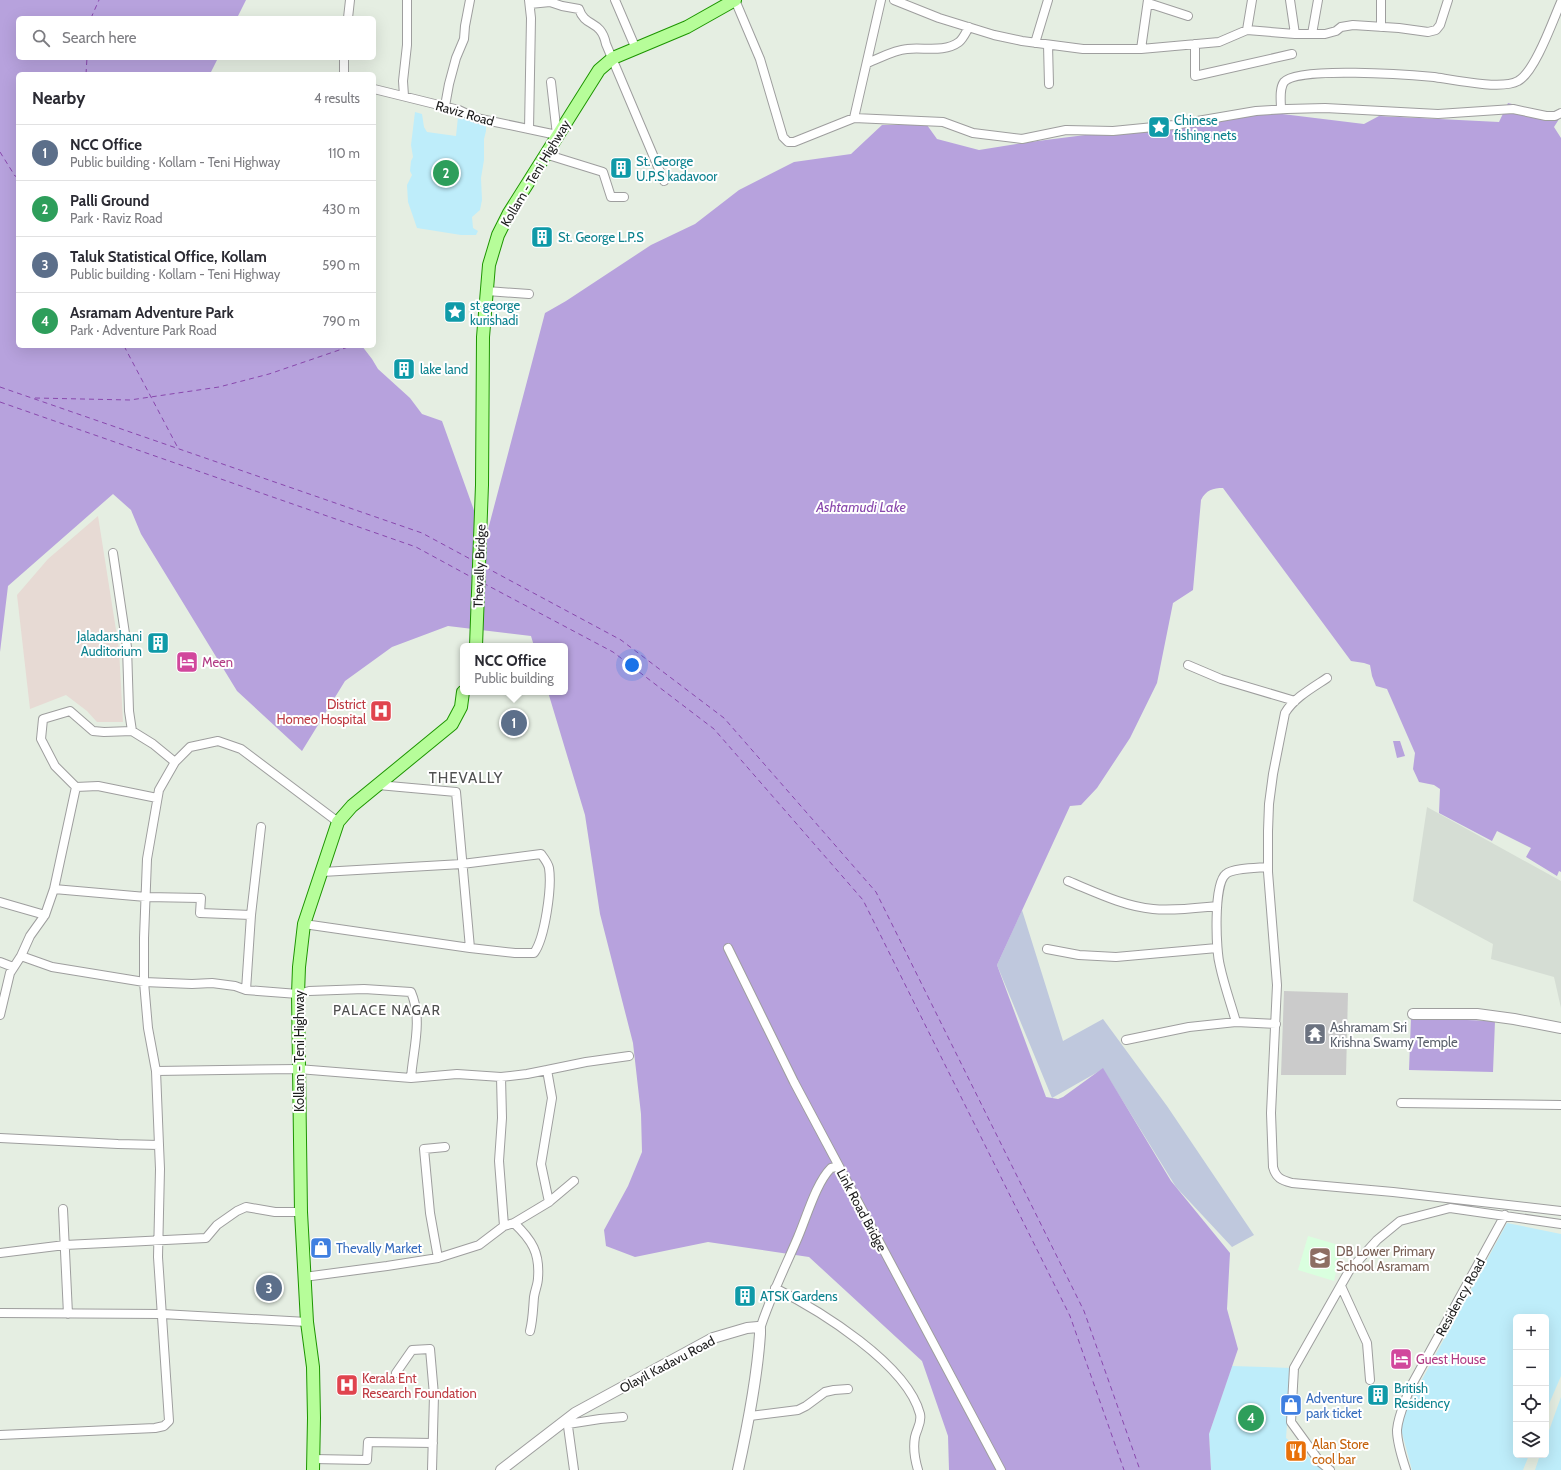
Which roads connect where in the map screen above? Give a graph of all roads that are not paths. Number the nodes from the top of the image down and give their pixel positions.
1 (350, 0) edge
2 (407, 0) edge
3 (470, 0) edge
4 (615, 0) edge
5 (735, 0) edge
6 (881, 0) edge
7 (894, 0) edge
8 (1048, 0) edge
9 (1252, 0) edge
10 (1290, 0) edge
11 (1318, 0) edge
12 (1381, 0) edge
13 (1448, 0) edge
14 (530, 2) edge
15 (1148, 2) edge
16 (1561, 2) edge
17 (348, 16) edge
18 (1188, 16) dead end
19 (970, 27) junction
20 (1381, 27) junction
21 (1247, 30) junction
22 (1295, 34) junction
23 (1312, 34) junction
24 (1035, 43) junction
25 (1195, 44) junction
26 (1048, 45) junction
27 (636, 49) junction
28 (1141, 49) junction
29 (1292, 54) dead end
30 (613, 58) junction
31 (344, 60) edge
32 (867, 63) junction
33 (344, 72) edge
34 (551, 82) dead end
35 (1049, 84) dead end
36 (376, 89) edge
37 (404, 96) junction
38 (445, 106) junction
39 (1281, 109) junction
40 (1561, 113) edge
41 (854, 118) junction
42 (529, 129) junction
43 (557, 135) junction
44 (545, 154) junction
45 (664, 181) dead end
46 (624, 197) dead end
47 (487, 291) junction
48 (529, 294) dead end
49 (482, 486) joint
50 (113, 553) dead end
51 (476, 643) edge
52 (1188, 665) dead end
53 (1327, 678) dead end
54 (463, 695) edge
55 (1295, 701) junction
56 (132, 731) junction
57 (175, 762) junction
58 (378, 785) junction
59 (76, 786) junction
60 (157, 798) junction
61 (338, 822) junction
62 (261, 827) dead end
63 (462, 864) junction
64 (1268, 867) junction
65 (322, 872) junction
66 (1068, 881) dead end
67 (54, 889) junction
68 (146, 897) junction
69 (0, 902) edge
70 (1217, 906) junction
71 (45, 915) junction
72 (251, 915) junction
73 (304, 924) junction
74 (470, 948) junction
75 (728, 948) dead end
76 (1217, 948) junction
77 (1047, 949) dead end
78 (21, 956) junction
79 (0, 962) edge
80 (13, 968) junction
81 (144, 982) junction
82 (246, 990) junction
83 (298, 994) junction
84 (1413, 1014) dead end
85 (0, 1015) edge
86 (1236, 1022) junction
87 (1276, 1024) junction
88 (1561, 1028) edge
89 (1126, 1040) dead end
90 (629, 1056) dead end
91 (298, 1069) junction
92 (156, 1070) junction
93 (547, 1070) junction
94 (501, 1077) junction
95 (411, 1078) junction
96 (1401, 1103) dead end
97 (1561, 1105) edge
98 (0, 1138) edge
99 (159, 1145) junction
100 (445, 1147) dead end
101 (840, 1169) junction
102 (574, 1181) dead end
103 (549, 1202) junction
104 (63, 1209) dead end
105 (1561, 1211) edge
106 (301, 1212) junction
107 (1505, 1215) junction
108 (514, 1223) junction
109 (1561, 1224) edge
110 (504, 1226) junction
111 (159, 1241) junction
112 (65, 1245) junction
113 (0, 1253) edge
114 (438, 1258) junction
115 (304, 1277) junction
116 (1341, 1286) junction
117 (775, 1288) junction
118 (0, 1313) edge
119 (68, 1314) junction
120 (162, 1314) junction
121 (307, 1322) junction
122 (760, 1329) junction
123 (530, 1331) dead end
124 (396, 1374) dead end
125 (1370, 1380) dead end
126 (848, 1389) dead end
127 (750, 1416) junction
128 (623, 1417) dead end
129 (568, 1421) junction
130 (0, 1435) edge
131 (433, 1443) junction
132 (313, 1465) edge
133 (432, 1470) edge
134 (501, 1470) edge
135 (574, 1470) edge
136 (738, 1470) edge
137 (918, 1470) edge
138 (1001, 1470) edge
139 (1330, 1470) edge
140 (1406, 1470) edge

1 - 17 street
2 - 37 street
3 - 38 street
4 - 27 street
5 - 27 main road, Kollam - Teni Highway
5 - 41 street
6 - 32 street
7 - 19 street
8 - 24 street
9 - 21 street
10 - 22 street
11 - 23 street
12 - 20 street
13 - 20 street
14 - 30 street
14 - 42 street
15 - 18 street
15 - 28 street
16 - 39 street
19 - 24 street
19 - 32 street
20 - 23 street
21 - 22 street
21 - 25 street
22 - 23 street
24 - 26 street
25 - 28 street
25 - 29 street
26 - 28 street
26 - 35 street
27 - 30 main road, Kollam - Teni Highway
30 - 43 main road, Kollam - Teni Highway
30 - 45 street
31 - 33 street
32 - 41 street
34 - 43 street
36 - 37 street, Raviz Road
37 - 38 street, Raviz Road
38 - 42 street, Raviz Road
39 - 40 street
39 - 41 street
42 - 43 street, Raviz Road
43 - 44 main road, Kollam - Teni Highway
44 - 46 street
44 - 47 main road, Kollam - Teni Highway
47 - 48 street
47 - 49 main road, Kollam - Teni Highway
49 - 51 main road, Thevally Bridge
50 - 56 street
52 - 55 street
53 - 55 street
54 - 58 main road, Kollam - Teni Highway
55 - 64 street
56 - 57 street
56 - 59 street
57 - 60 street
57 - 61 street
58 - 61 main road, Kollam - Teni Highway
58 - 63 street
59 - 60 street
59 - 67 street
60 - 68 street
61 - 65 main road, Kollam - Teni Highway
62 - 72 street
63 - 65 street
63 - 74 street
63 - 74 street
64 - 70 street
64 - 87 street
65 - 73 main road, Kollam - Teni Highway
66 - 70 street
67 - 68 street
67 - 71 street
68 - 72 street
68 - 81 street
69 - 71 street
70 - 76 street
71 - 78 street
72 - 82 street
73 - 74 street
73 - 83 main road, Kollam - Teni Highway
75 - 101 street, Link Road Bridge
76 - 77 street
76 - 86 street
78 - 80 street
78 - 81 street
79 - 80 street
80 - 85 street
81 - 82 street
81 - 92 street
82 - 83 street
83 - 91 main road, Kollam - Teni Highway
83 - 95 street
84 - 88 street
86 - 87 street
86 - 89 street
87 - 105 street
90 - 93 street
91 - 92 street
91 - 95 street
91 - 106 main road, Kollam - Teni Highway
92 - 99 street
93 - 94 street
93 - 103 street
94 - 95 street
94 - 110 street
96 - 97 street
98 - 99 street
99 - 111 street
100 - 114 street
101 - 117 street
101 - 138 street, Link Road Bridge
102 - 103 street
103 - 108 street
104 - 112 street
106 - 111 street
106 - 115 main road, Kollam - Teni Highway
107 - 109 street
107 - 116 street
107 - 140 street, Residency Road
108 - 110 street
108 - 123 street
110 - 114 street
111 - 112 street
111 - 120 street
112 - 113 street
112 - 119 street
114 - 115 street
115 - 121 main road, Kollam - Teni Highway
116 - 125 street
116 - 139 street
117 - 122 street
117 - 137 street
118 - 119 street
119 - 120 street
120 - 121 street
120 - 130 street
121 - 132 main road, Kollam - Teni Highway
122 - 127 street
122 - 129 street, Olayil Kadavu Road
124 - 131 street
126 - 127 street
127 - 136 street
128 - 129 street
129 - 134 street, Olayil Kadavu Road
129 - 135 street
131 - 132 street
131 - 133 street

